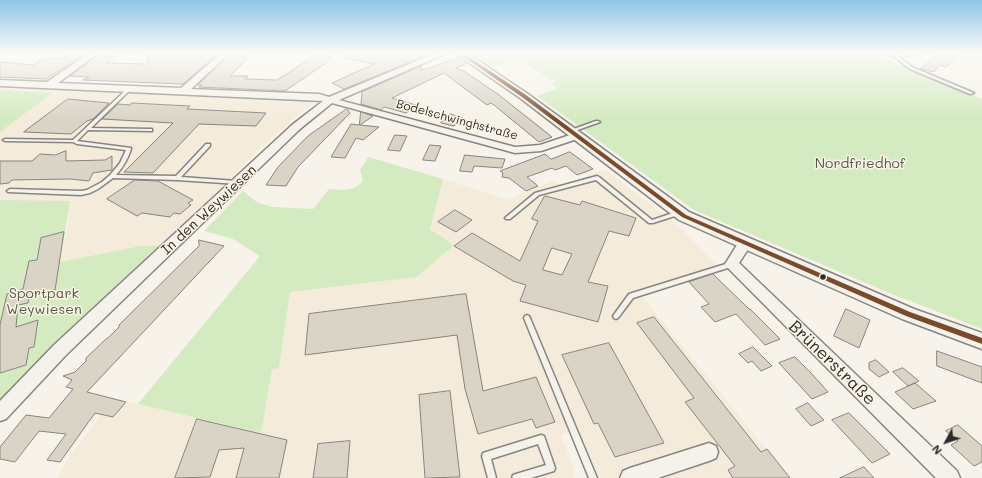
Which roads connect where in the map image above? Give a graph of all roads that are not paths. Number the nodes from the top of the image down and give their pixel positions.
1 (63, 75) edge
2 (201, 75) edge
3 (386, 75) edge
4 (493, 75) edge
5 (929, 75) edge
6 (0, 83) edge
7 (49, 85) junction
8 (129, 89) junction
9 (183, 91) junction
10 (972, 93) dead end
11 (330, 100) junction
12 (598, 122) dead end
13 (86, 129) junction
14 (150, 130) dead end
15 (573, 133) junction
16 (5, 140) dead end
17 (74, 141) junction
18 (208, 145) dead end
19 (110, 176) junction
20 (177, 178) junction
21 (237, 183) junction
22 (10, 191) dead end
23 (680, 213) junction
24 (508, 218) dead end
25 (745, 244) junction
26 (732, 264) junction
27 (616, 316) dead end
28 (527, 318) dead end
29 (982, 341) edge
30 (1, 411) edge
31 (710, 452) dead end
32 (492, 478) edge
33 (516, 478) edge
34 (593, 478) edge
35 (630, 478) edge
36 (950, 478) edge

1 - 7 street
2 - 9 street
3 - 11 street, In den Weywiesen
4 - 15 street
5 - 10 lane
6 - 7 street, Bodelschwinghstraße
7 - 8 street, Bodelschwinghstraße
8 - 9 street, Bodelschwinghstraße
8 - 13 lane
9 - 11 street, Bodelschwinghstraße
11 - 15 street, Bodelschwinghstraße
11 - 21 street, In den Weywiesen
12 - 15 lane
13 - 14 lane
13 - 17 lane
15 - 23 street
16 - 17 lane
17 - 19 lane
18 - 20 lane
19 - 20 lane
19 - 22 lane
20 - 21 lane
21 - 30 street, In den Weywiesen
23 - 24 lane
23 - 25 street
25 - 26 street
25 - 29 street
26 - 27 lane
26 - 36 street, Brünerstraße
28 - 34 lane
31 - 35 street
32 - 33 lane

